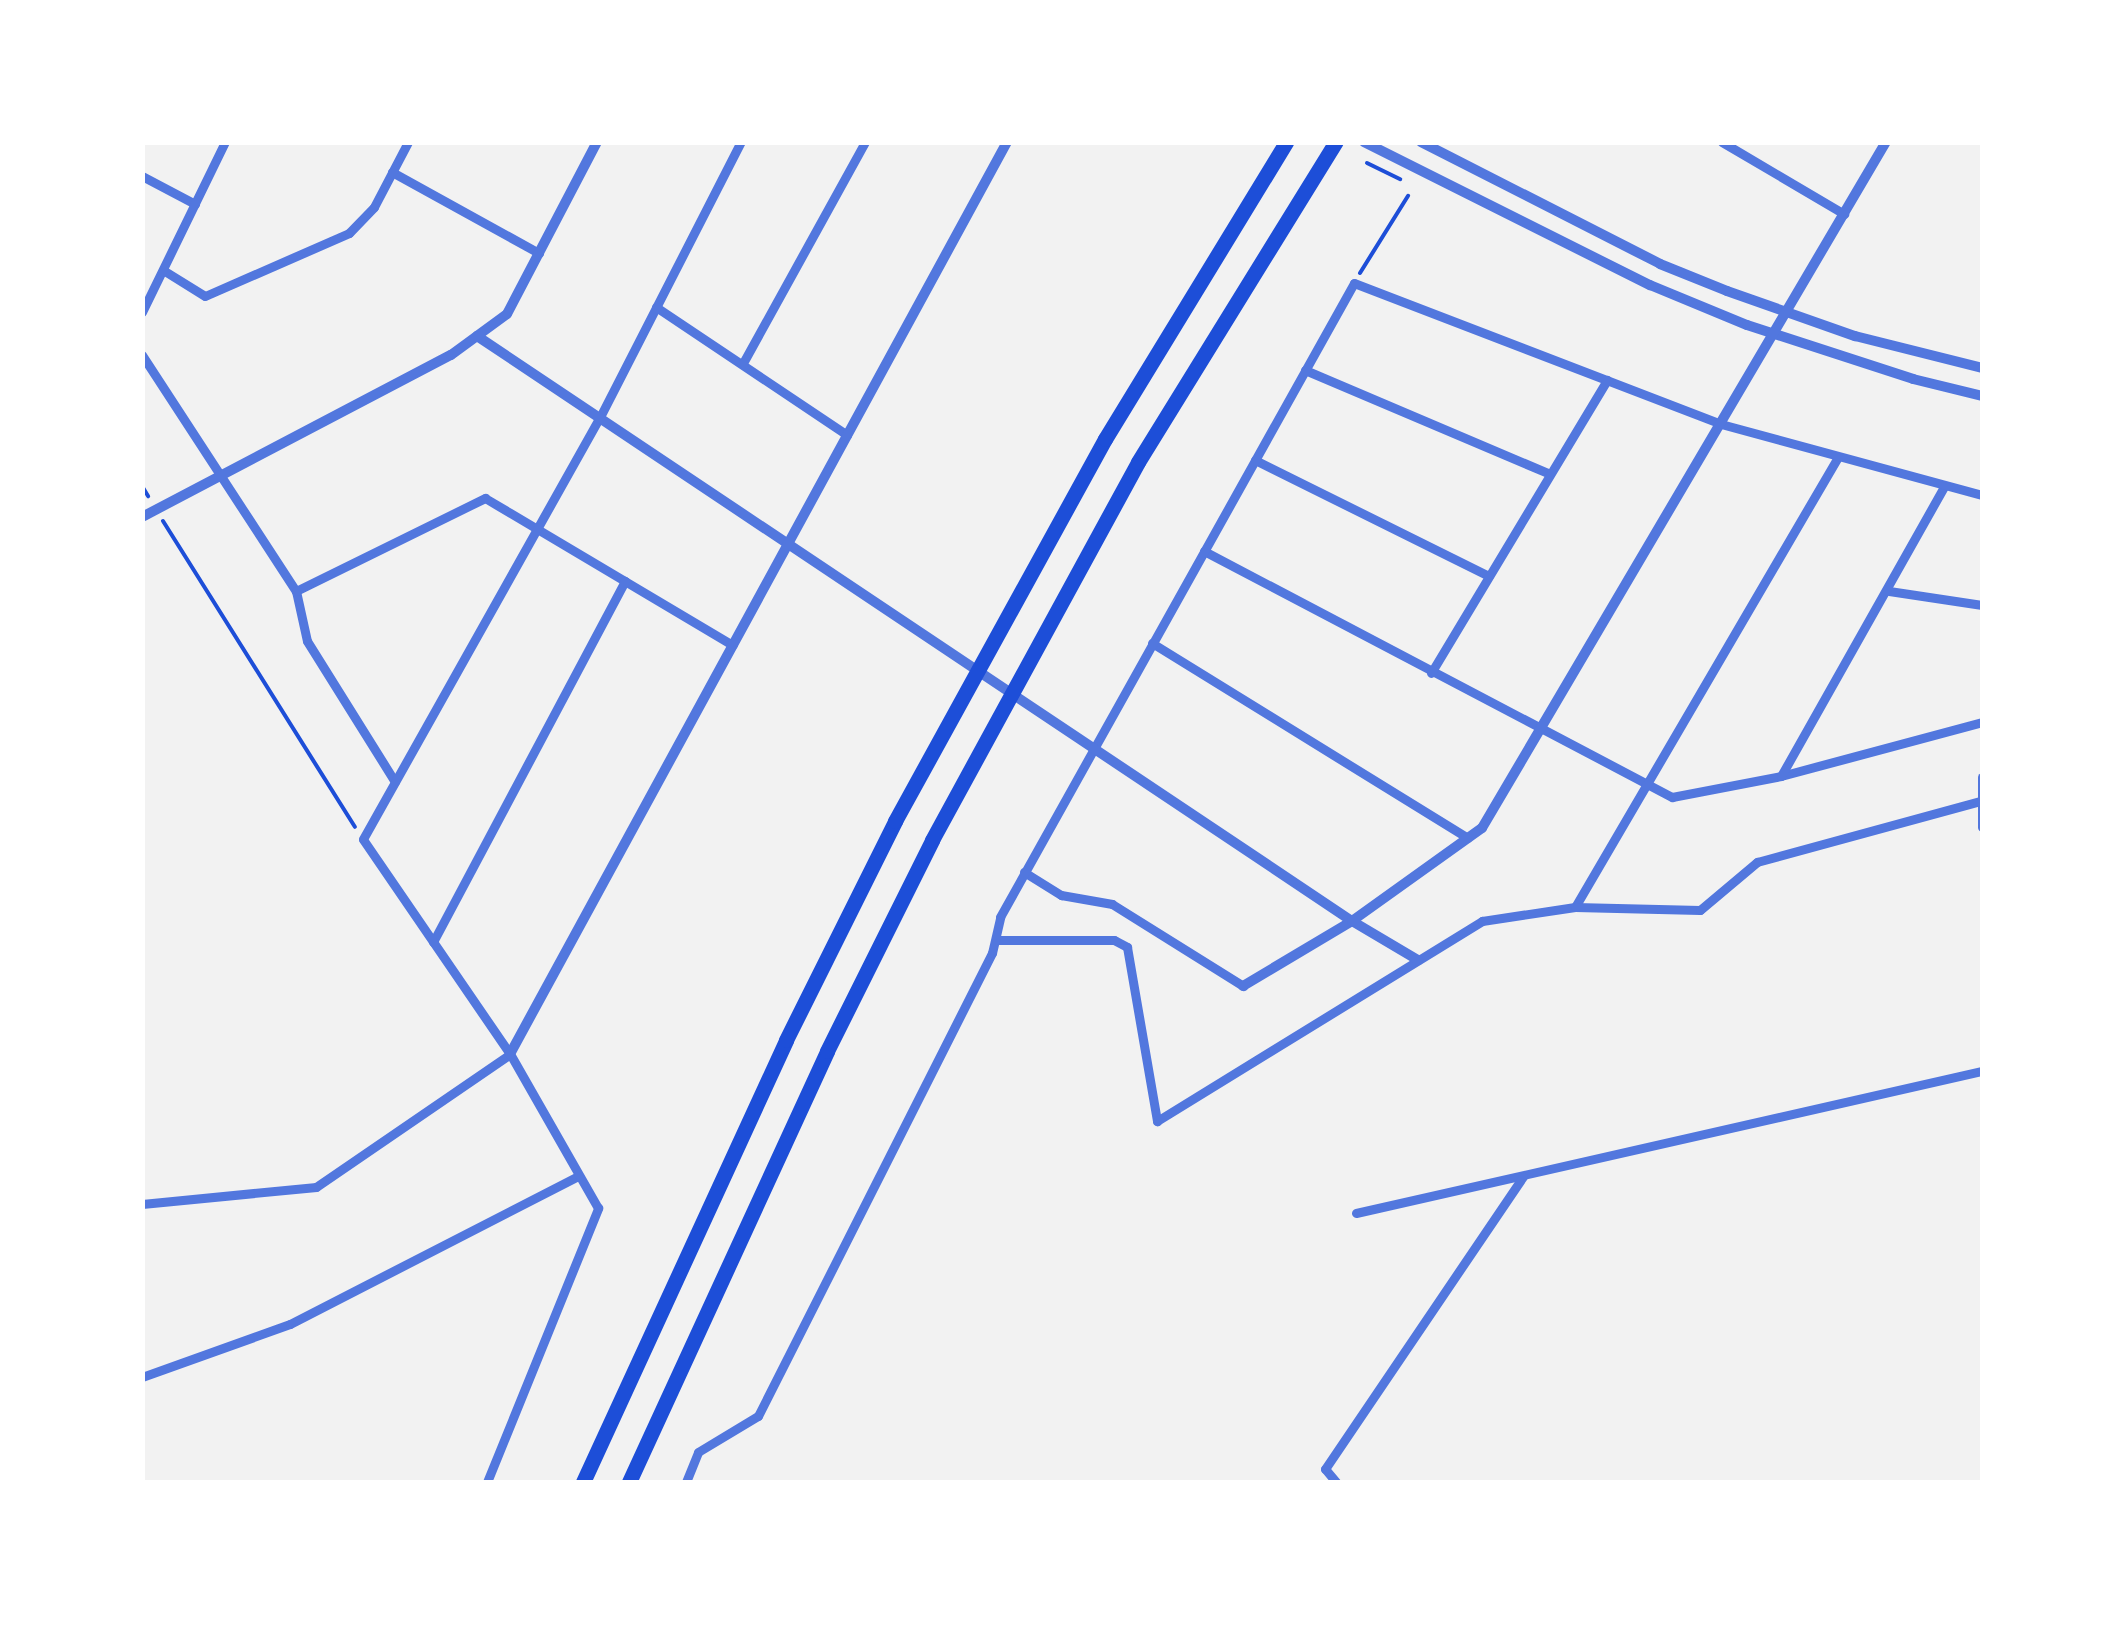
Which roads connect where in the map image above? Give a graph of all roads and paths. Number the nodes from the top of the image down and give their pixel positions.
1 (225, 142) edge
2 (408, 142) edge
3 (597, 142) edge
4 (741, 142) edge
5 (865, 142) edge
6 (1007, 142) edge
7 (1286, 142) edge
8 (1336, 142) edge
9 (1421, 142) edge
10 (1722, 142) edge
11 (1886, 142) edge
12 (1369, 145) edge
13 (1367, 163) dead end
14 (392, 172) junction
15 (142, 176) edge
16 (1400, 180) dead end
17 (1408, 196) dead end
18 (195, 204) junction
19 (1844, 214) junction
20 (540, 252) junction
21 (163, 270) junction
22 (1354, 283) junction
23 (656, 308) junction
24 (142, 312) edge
25 (1786, 314) junction
26 (477, 336) junction
27 (1772, 336) junction
28 (142, 355) edge
29 (742, 364) junction
30 (1982, 368) edge
31 (1305, 370) junction
32 (1607, 380) junction
33 (1982, 396) edge
34 (600, 417) junction
35 (1721, 424) junction
36 (847, 435) junction
37 (1838, 457) junction
38 (1255, 460) junction
39 (1550, 474) junction
40 (219, 478) junction
41 (1944, 488) junction
42 (1982, 495) edge
43 (156, 510) junction
44 (142, 517) edge
45 (537, 528) junction
46 (788, 542) junction
47 (1204, 551) junction
48 (1489, 576) junction
49 (625, 580) junction
50 (296, 591) junction
51 (1889, 591) junction
52 (1982, 605) edge
53 (1152, 643) junction
54 (733, 645) junction
55 (1430, 673) junction
56 (1982, 722) edge
57 (1541, 732) junction
58 (1096, 747) junction
59 (1780, 776) junction
60 (1982, 777) edge
61 (395, 782) junction
62 (1645, 784) junction
63 (1980, 800) edge
64 (1982, 826) edge
65 (1468, 838) junction
66 (363, 839) junction
67 (1024, 872) junction
68 (1575, 907) junction
69 (1352, 921) junction
70 (997, 940) junction
71 (433, 942) junction
72 (1418, 960) junction
73 (1244, 986) joint
74 (510, 1054) junction
75 (1982, 1071) edge
76 (578, 1176) junction
77 (1523, 1177) junction
78 (142, 1204) edge
79 (1356, 1213) dead end
80 (142, 1377) edge
81 (487, 1482) edge
82 (583, 1482) edge
83 (629, 1482) edge
84 (686, 1482) edge
85 (1336, 1482) edge

1 - 18 street
2 - 14 street
3 - 20 street
4 - 23 street
5 - 29 street
6 - 36 street
7 - 82 highway
8 - 83 highway
9 - 25 street
10 - 19 street
11 - 19 street
12 - 27 street
13 - 16 path
14 - 20 street
14 - 21 street
15 - 18 street
17 - 22 path
18 - 21 street
19 - 25 street
20 - 26 street
21 - 24 street
22 - 31 street
22 - 32 street
23 - 29 street
23 - 34 street
25 - 27 street
25 - 30 street
26 - 34 street
26 - 40 street
27 - 33 street
27 - 35 street
28 - 40 street
29 - 36 street
31 - 38 street
31 - 39 street
32 - 35 street
32 - 39 street
34 - 45 street
34 - 46 street
35 - 37 street
35 - 57 street
36 - 46 street
37 - 41 street
37 - 62 street
38 - 47 street
38 - 48 street
39 - 48 street
40 - 43 street
40 - 50 street
41 - 42 street
41 - 51 street
43 - 44 street
43 - 66 path
45 - 49 street
45 - 50 street
45 - 61 street
46 - 54 street
46 - 58 street
47 - 53 street
47 - 55 street
48 - 55 street
49 - 54 street
49 - 71 street
50 - 61 street
51 - 52 street
51 - 59 street
53 - 58 street
53 - 65 street
54 - 74 street
55 - 57 street
56 - 59 street
57 - 62 street
57 - 65 street
58 - 67 street
58 - 69 street
59 - 62 street
60 - 63 street
61 - 66 street
62 - 68 street
63 - 64 street
63 - 68 street
65 - 69 street
66 - 71 street
67 - 70 street
67 - 73 street
68 - 72 street
69 - 72 street
69 - 73 street
70 - 72 street
70 - 84 street
71 - 74 street
74 - 76 street
74 - 78 street
75 - 77 street
76 - 80 street
76 - 81 street
77 - 79 street
77 - 85 street

